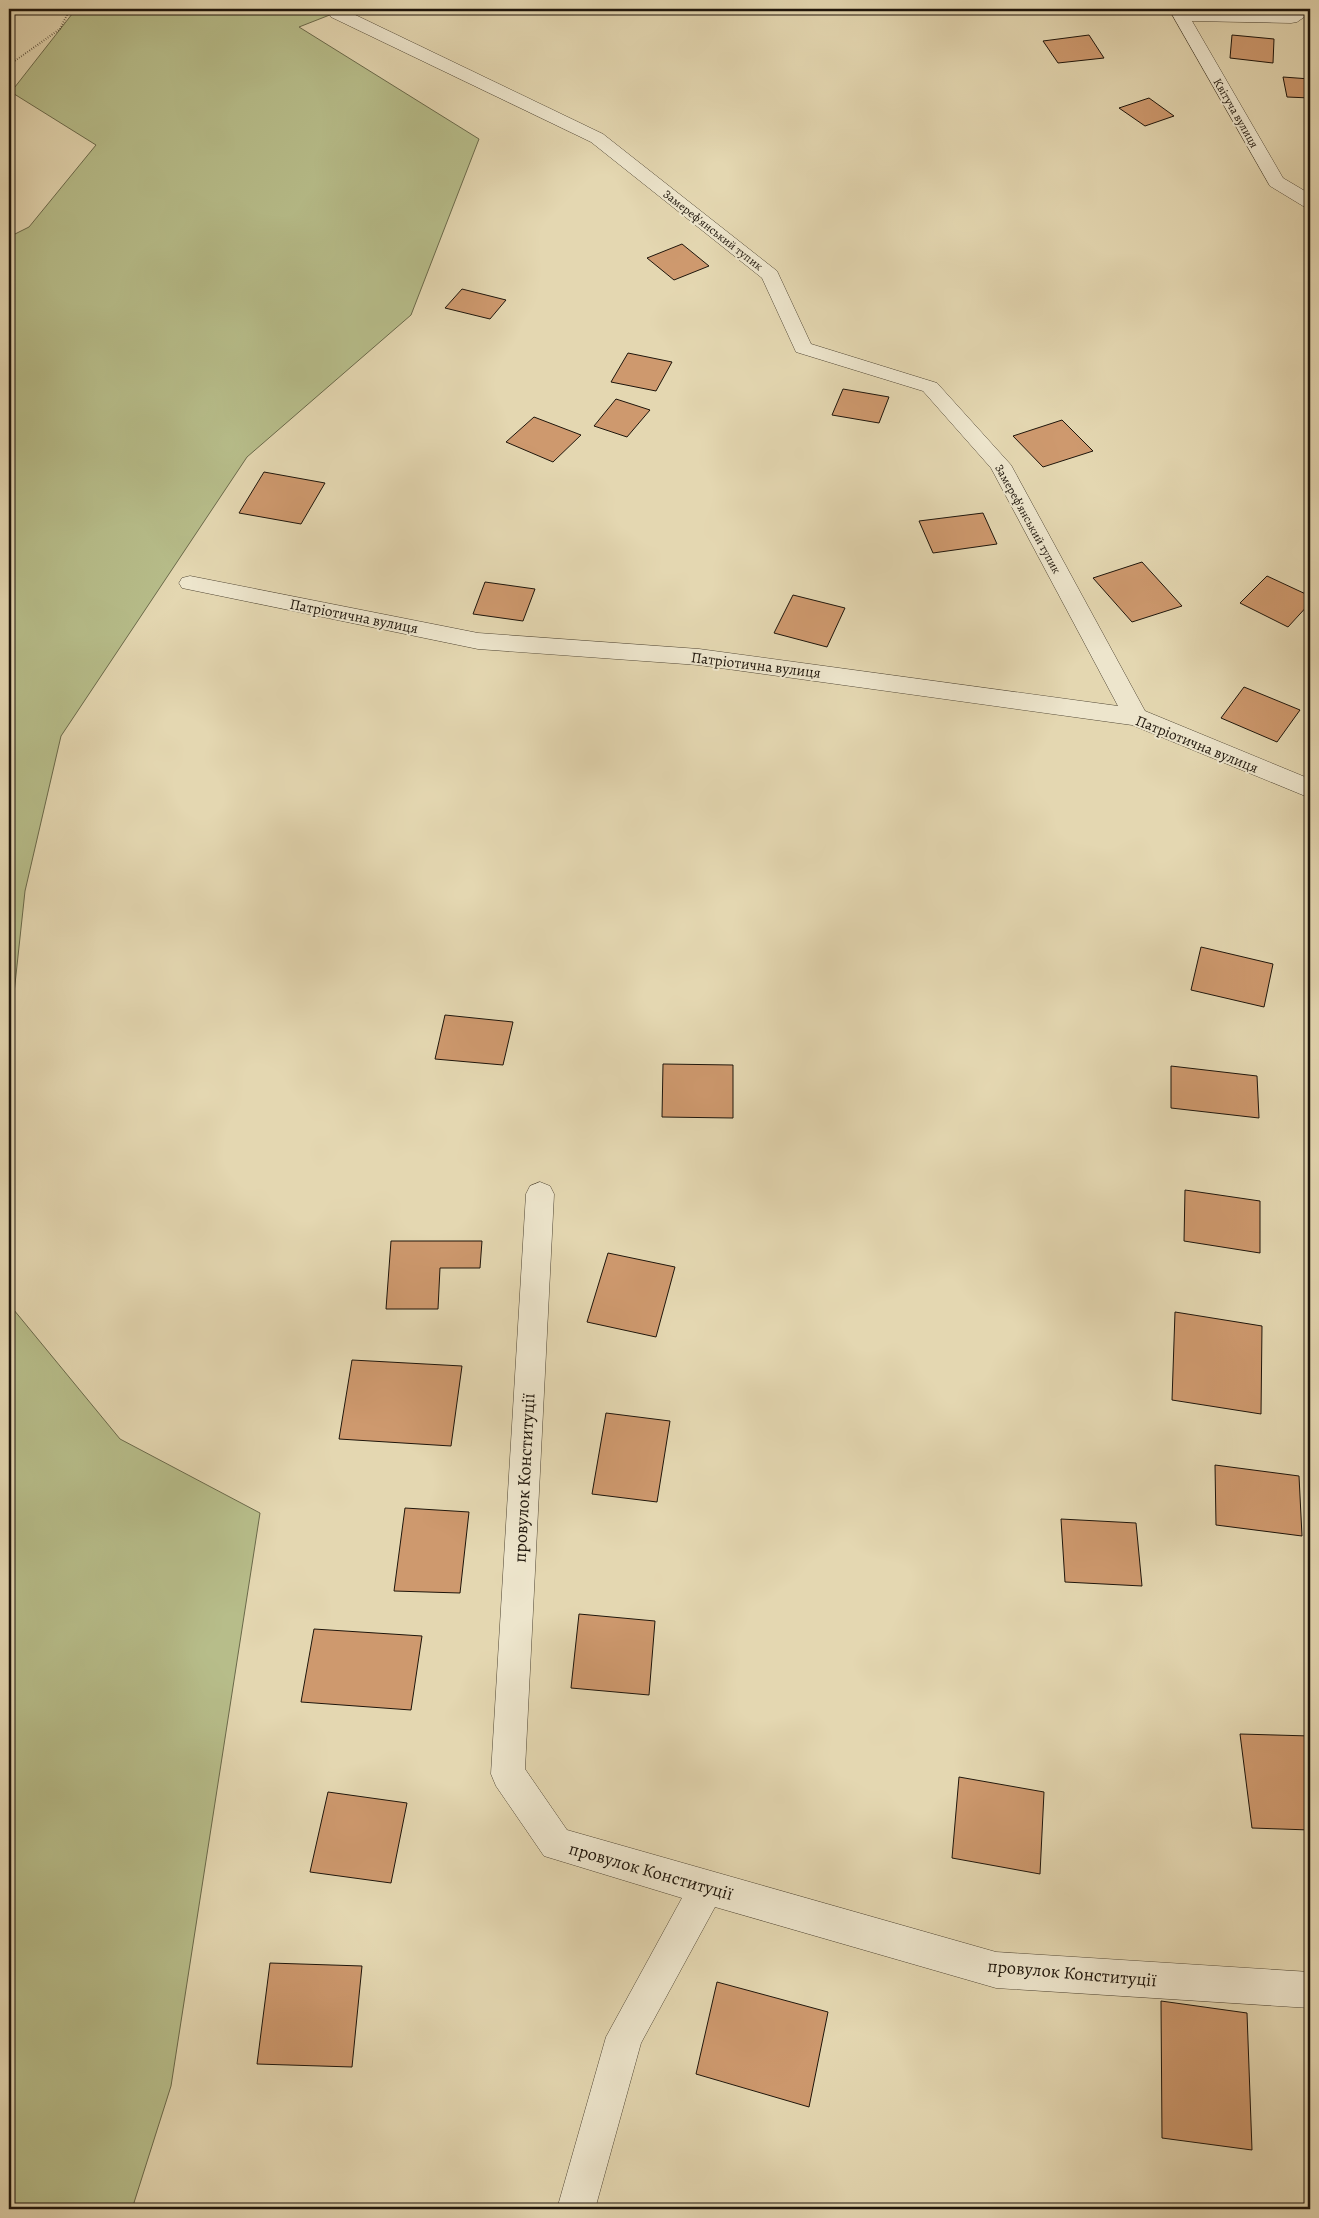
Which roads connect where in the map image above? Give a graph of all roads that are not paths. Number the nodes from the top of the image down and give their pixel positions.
1 (1304, 9) edge
2 (1179, 12) edge
3 (337, 13) dead end
4 (1310, 202) edge
5 (190, 583) dead end
6 (1136, 718) junction
7 (1310, 789) edge
8 (540, 1194) dead end
9 (707, 1888) junction
10 (1310, 1990) edge
11 (576, 2209) edge

1 - 2 street
2 - 4 street, Квітуча вулиця
3 - 6 street, Замереф'янський тупик
5 - 6 street, Патріотична вулиця
6 - 7 street, Патріотична вулиця
8 - 9 street, провулок Конституції
9 - 10 street, провулок Конституції
9 - 11 street

